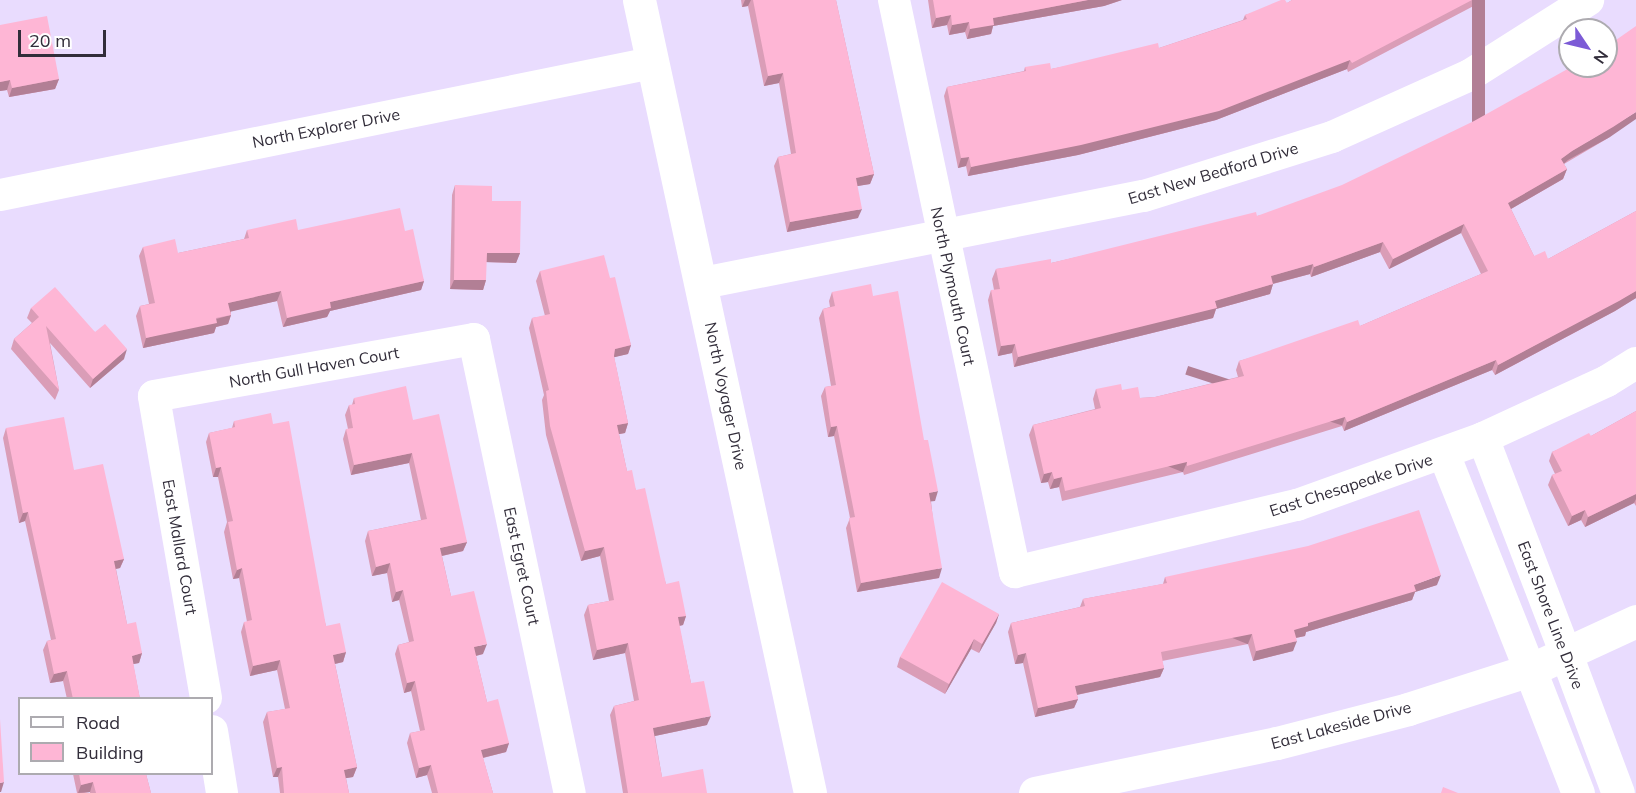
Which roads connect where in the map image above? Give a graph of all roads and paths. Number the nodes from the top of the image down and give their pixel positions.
1 (639, 0) edge
2 (894, 0) edge
3 (1588, 0) edge
4 (652, 63) junction
5 (0, 195) edge
6 (942, 234) junction
7 (703, 283) junction
8 (474, 339) joint
9 (1636, 363) edge
10 (154, 396) joint
11 (1483, 438) junction
12 (1444, 454) junction
13 (1016, 572) joint
14 (1636, 621) edge
15 (1566, 654) junction
16 (1530, 670) junction
17 (206, 697) edge
18 (213, 737) edge
19 (222, 793) edge
20 (570, 793) edge
21 (810, 793) edge
22 (1035, 793) edge
23 (1578, 793) edge
24 (1618, 793) edge

1 - 4 street, North Voyager Drive
2 - 6 street, North Plymouth Court
3 - 6 street, East New Bedford Drive
4 - 5 street, North Explorer Drive
4 - 7 street, North Voyager Drive
6 - 7 street, East New Bedford Drive
6 - 13 street, North Plymouth Court
7 - 21 street, North Voyager Drive
8 - 10 street, North Gull Haven Court
8 - 20 street, East Egret Court
9 - 11 street, East Chesapeake Drive
10 - 17 street, East Mallard Court
11 - 12 street, East Chesapeake Drive
11 - 15 street, East Shore Line Drive
12 - 13 street, East Chesapeake Drive
12 - 16 street
14 - 15 street, East Lakeside Drive
15 - 16 street, East Lakeside Drive
15 - 24 street, East Shore Line Drive
16 - 22 street, East Lakeside Drive
16 - 23 street
18 - 19 street

